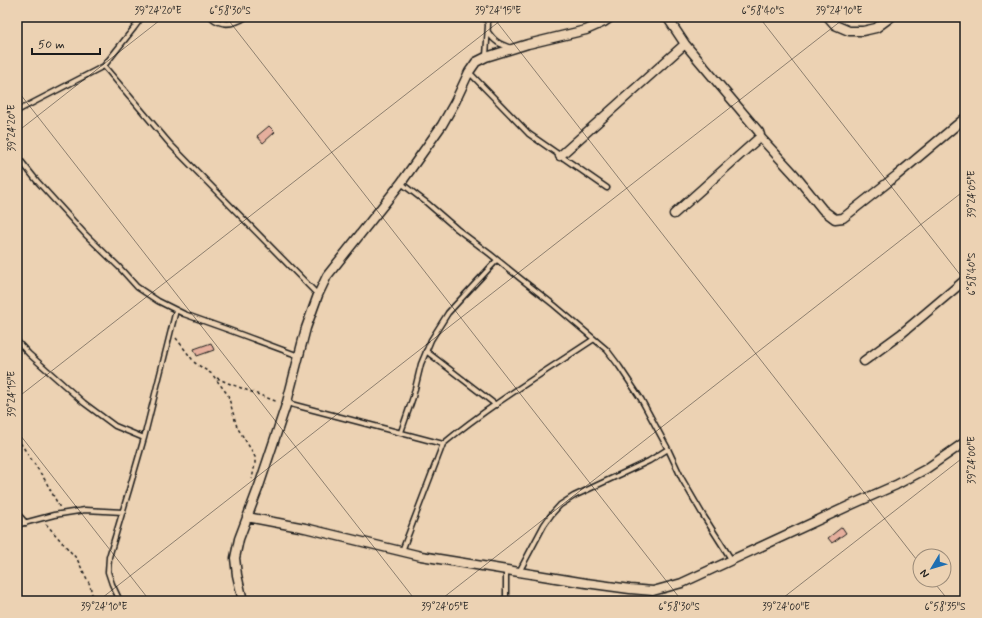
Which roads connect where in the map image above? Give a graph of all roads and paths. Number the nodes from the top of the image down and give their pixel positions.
1 (142, 17) edge
2 (211, 17) edge
3 (246, 17) edge
4 (486, 17) edge
5 (611, 17) edge
6 (667, 17) edge
7 (828, 17) edge
8 (891, 17) edge
9 (487, 32) junction
10 (685, 44) junction
11 (513, 49) junction
12 (486, 57) junction
13 (104, 66) junction
14 (469, 72) junction
15 (17, 111) edge
16 (965, 118) edge
17 (760, 137) junction
18 (17, 156) edge
19 (560, 156) junction
20 (402, 183) junction
21 (607, 188) dead end
22 (674, 214) dead end
23 (497, 260) junction
24 (965, 280) edge
25 (318, 295) junction
26 (176, 310) junction
27 (170, 332) junction
28 (594, 339) junction
29 (17, 341) edge
30 (426, 351) junction
31 (299, 356) junction
32 (864, 361) dead end
33 (215, 377) junction
34 (286, 404) junction
35 (496, 405) junction
36 (400, 432) junction
37 (17, 438) edge
38 (144, 438) junction
39 (965, 442) edge
40 (443, 444) junction
41 (668, 449) junction
42 (251, 482) dead end
43 (123, 512) junction
44 (17, 513) edge
45 (63, 513) junction
46 (247, 517) junction
47 (40, 518) junction
48 (26, 522) junction
49 (17, 526) edge
50 (402, 551) junction
51 (731, 560) junction
52 (506, 570) junction
53 (518, 573) junction
54 (93, 601) edge
55 (120, 601) edge
56 (243, 601) edge
57 (506, 601) edge

1 - 13 lane
2 - 3 lane
4 - 9 lane
5 - 11 street
6 - 10 street
7 - 8 street
9 - 11 lane
9 - 12 lane
10 - 17 street
10 - 19 street
11 - 12 street
12 - 14 street
13 - 15 lane
13 - 25 lane
14 - 19 lane
14 - 20 street
16 - 17 street
17 - 22 street
18 - 26 lane
19 - 21 lane
20 - 23 lane
20 - 25 street
23 - 28 lane
23 - 30 lane
24 - 32 street
25 - 31 street
26 - 27 lane
26 - 31 lane
27 - 33 path
27 - 38 lane
28 - 35 lane
28 - 41 lane
29 - 38 lane
30 - 35 lane
30 - 36 lane
31 - 34 street
33 - 34 path
33 - 42 path
34 - 36 lane
34 - 46 street
35 - 40 lane
36 - 40 lane
37 - 45 path
38 - 43 lane
39 - 51 street
40 - 50 lane
41 - 51 lane
41 - 53 lane
43 - 45 lane
43 - 55 lane
44 - 48 lane
45 - 47 lane
46 - 50 street
46 - 56 street
47 - 48 lane
47 - 54 path
48 - 49 lane
50 - 52 street
51 - 53 street
52 - 53 street
52 - 57 lane

